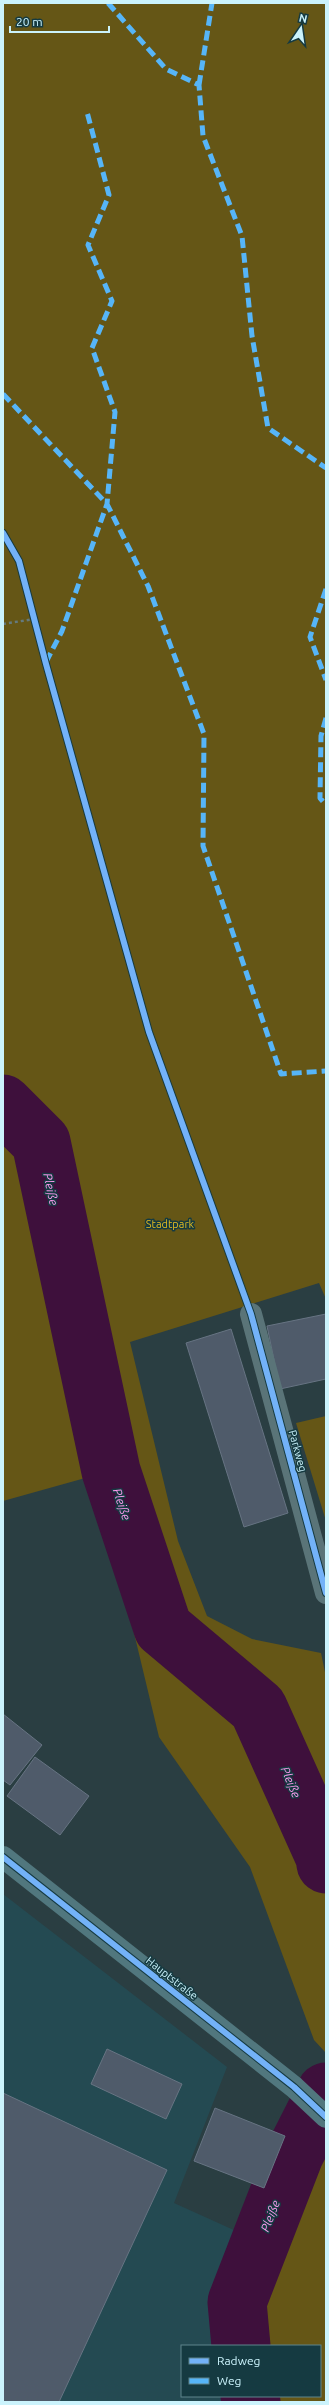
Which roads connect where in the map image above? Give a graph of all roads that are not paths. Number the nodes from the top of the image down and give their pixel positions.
1 (251, 1314) dead end
2 (326, 1593) edge
3 (3, 1857) edge
4 (326, 2117) edge

1 - 2 street, Parkweg
3 - 4 main road, Hauptstraße

